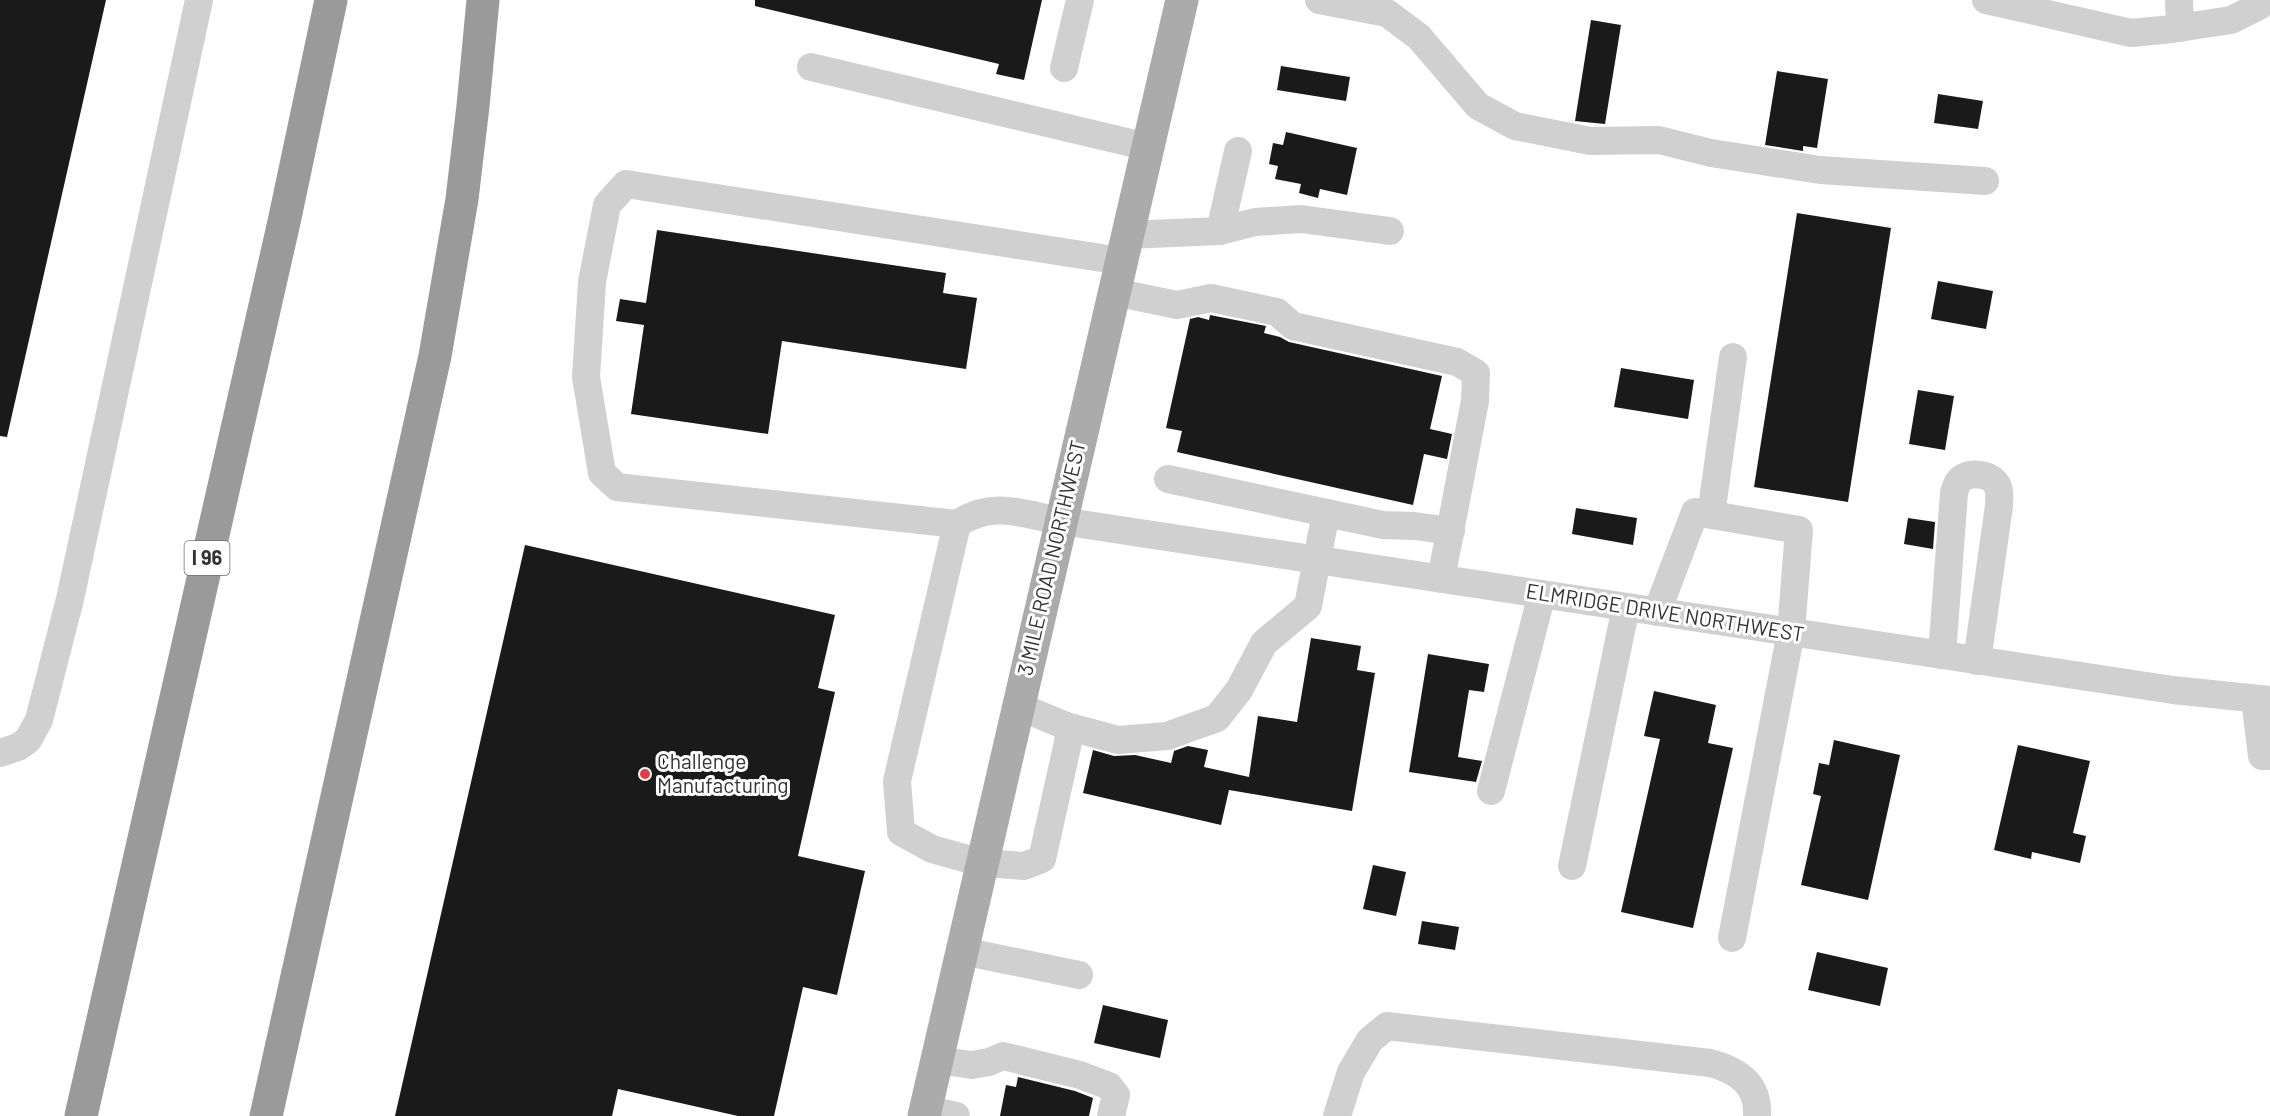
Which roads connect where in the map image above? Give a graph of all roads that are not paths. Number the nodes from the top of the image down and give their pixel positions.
1 (199, 0) edge
2 (331, 0) edge
3 (483, 0) edge
4 (1080, 0) edge
5 (1182, 0) edge
6 (1319, 0) edge
7 (1986, 0) edge
8 (2179, 0) edge
9 (2266, 0) edge
10 (2180, 28) junction
11 (811, 67) dead end
12 (1065, 68) dead end
13 (1148, 147) junction
14 (1238, 152) dead end
15 (1985, 181) dead end
16 (1220, 231) junction
17 (1390, 231) dead end
18 (1121, 263) junction
19 (1733, 357) dead end
20 (1168, 478) dead end
21 (1326, 513) junction
22 (1711, 515) junction
23 (1061, 521) junction
24 (957, 524) junction
25 (1450, 531) junction
26 (1315, 560) junction
27 (1441, 579) junction
28 (1542, 594) junction
29 (1626, 607) junction
30 (1657, 612) junction
31 (1791, 632) junction
32 (1942, 655) junction
33 (1977, 661) junction
34 (2262, 699) edge
35 (1018, 706) junction
36 (1066, 726) junction
37 (0, 753) edge
38 (2270, 756) edge
39 (1491, 791) dead end
40 (982, 863) junction
41 (1572, 866) dead end
42 (1732, 938) dead end
43 (962, 951) junction
44 (1078, 975) dead end
45 (936, 1060) junction
46 (935, 1114) edge
47 (81, 1116) edge
48 (266, 1116) edge
49 (1111, 1116) edge
50 (1337, 1116) edge
51 (1757, 1116) edge

1 - 37 street
2 - 47 highway, I 96
3 - 48 highway
4 - 12 street
5 - 13 main road, 3 MILE ROAD NORTHWEST
6 - 15 street
7 - 10 street
8 - 10 street
9 - 10 street
11 - 13 street
13 - 18 main road, 3 MILE ROAD NORTHWEST
14 - 16 street
16 - 17 street
16 - 18 street
18 - 23 main road, 3 MILE ROAD NORTHWEST
18 - 24 street
18 - 25 street
19 - 22 street
20 - 21 street
21 - 25 street
21 - 26 street
22 - 30 street
22 - 31 street
23 - 24 street, ELMRIDGE DRIVE NORTHWEST
23 - 26 street, ELMRIDGE DRIVE NORTHWEST
23 - 35 main road, 3 MILE ROAD NORTHWEST
24 - 40 street
25 - 27 street
26 - 27 street, ELMRIDGE DRIVE NORTHWEST
26 - 36 street
27 - 28 street, ELMRIDGE DRIVE NORTHWEST
28 - 29 street, ELMRIDGE DRIVE NORTHWEST
28 - 39 street
29 - 30 street, ELMRIDGE DRIVE NORTHWEST
29 - 41 street
30 - 31 street, ELMRIDGE DRIVE NORTHWEST
31 - 32 street, ELMRIDGE DRIVE NORTHWEST
31 - 42 street
32 - 33 street, ELMRIDGE DRIVE NORTHWEST
32 - 33 street
33 - 34 street, ELMRIDGE DRIVE NORTHWEST
34 - 38 street
35 - 36 street
35 - 40 main road, 3 MILE ROAD NORTHWEST
36 - 40 street
40 - 43 main road, 3 MILE ROAD NORTHWEST
43 - 44 street
43 - 45 main road, 3 MILE ROAD NORTHWEST
45 - 46 main road, 3 MILE ROAD NORTHWEST
45 - 49 street
50 - 51 street

